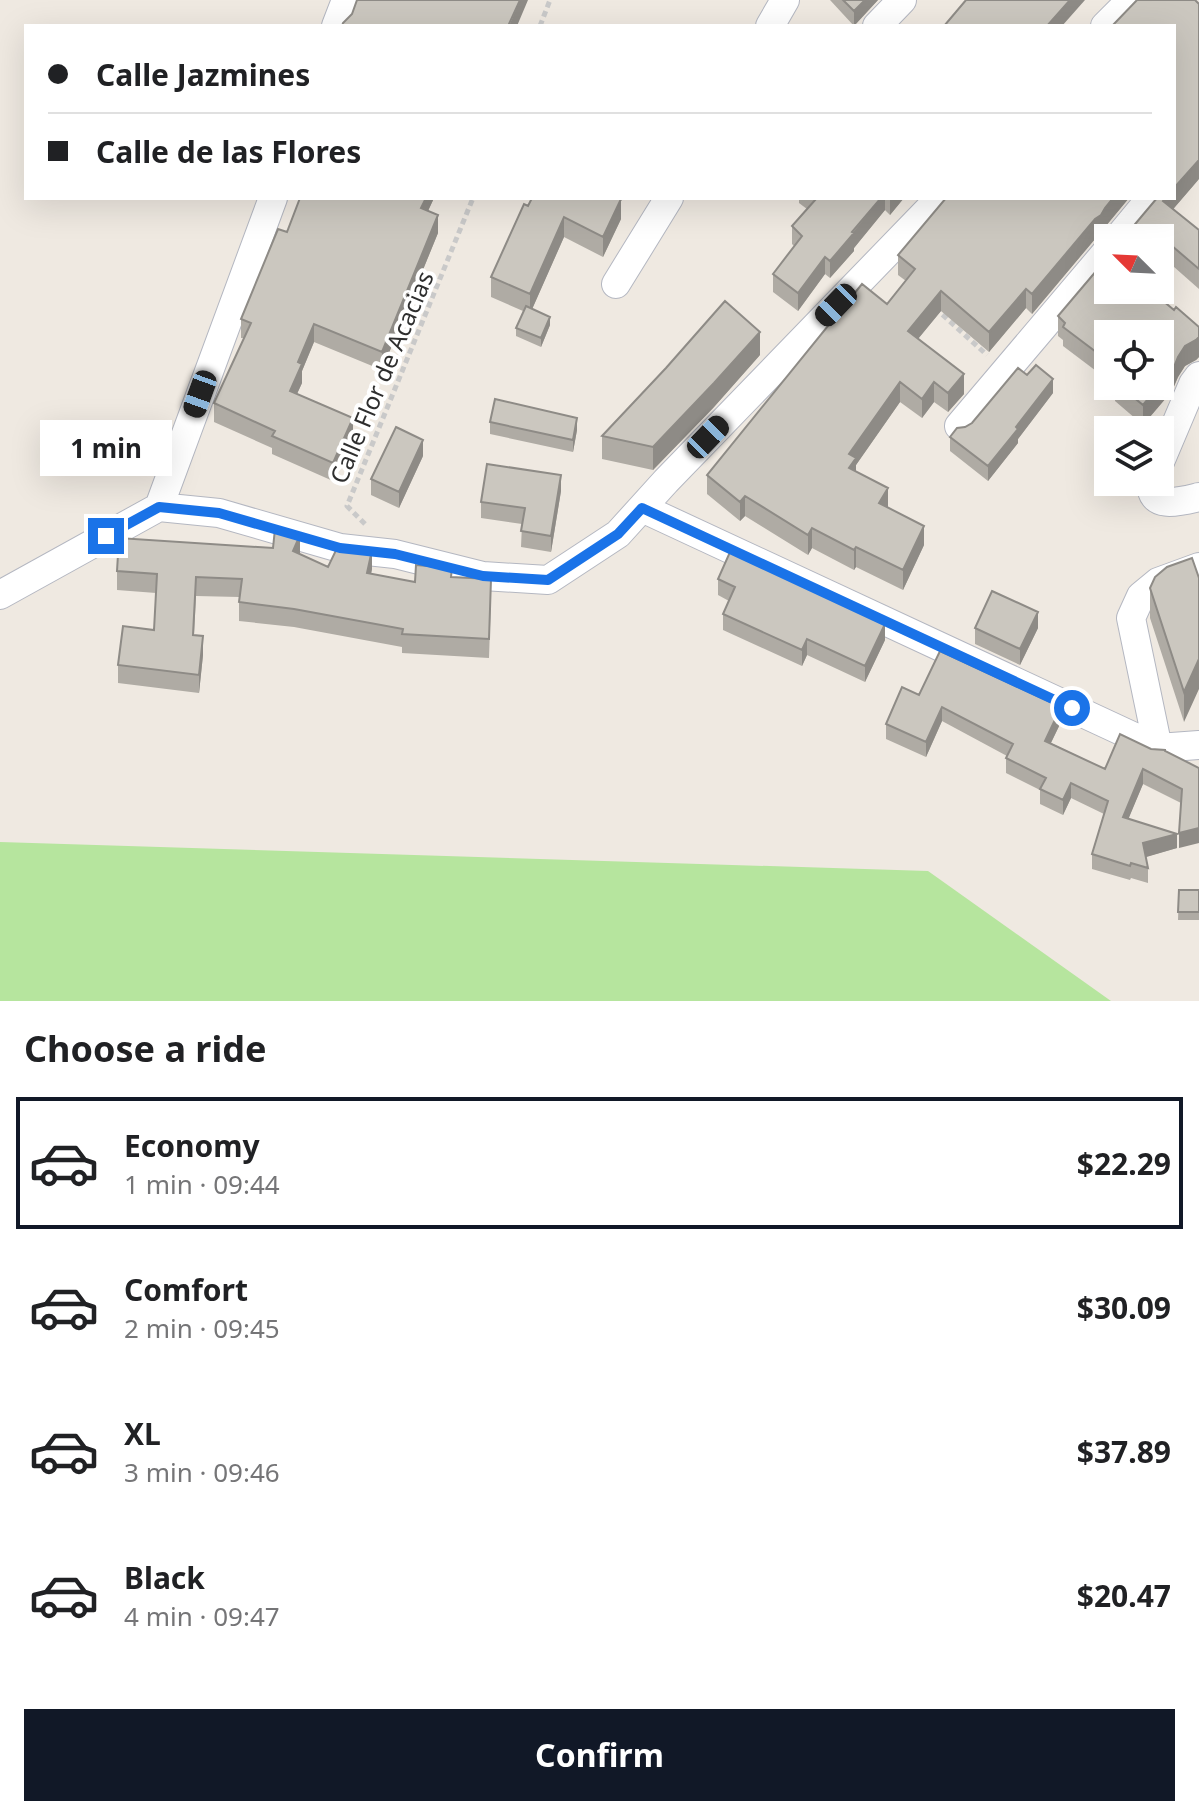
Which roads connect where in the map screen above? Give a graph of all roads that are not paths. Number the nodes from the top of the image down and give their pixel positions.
1 (346, 0) edge
2 (785, 0) edge
3 (902, 0) edge
4 (1131, 0) edge
5 (337, 24) edge
6 (771, 24) edge
7 (879, 24) edge
8 (1107, 24) edge
9 (272, 200) edge
10 (668, 200) edge
11 (938, 200) edge
12 (1149, 200) edge
13 (1130, 224) edge
14 (1094, 267) edge
15 (616, 284) dead end
16 (1199, 376) edge
17 (959, 426) edge
18 (1174, 429) edge
19 (1154, 496) edge
20 (1199, 497) edge
21 (159, 507) junction
22 (642, 508) junction
23 (1199, 567) edge
24 (0, 595) edge
25 (1199, 745) edge
26 (1158, 748) junction

1 - 5 street
2 - 6 street
3 - 7 street
4 - 8 street
9 - 21 street
10 - 15 street
11 - 22 street
12 - 13 street
14 - 17 street
16 - 18 street
19 - 20 street
21 - 22 street
21 - 24 street
22 - 26 street
23 - 26 street
25 - 26 street

